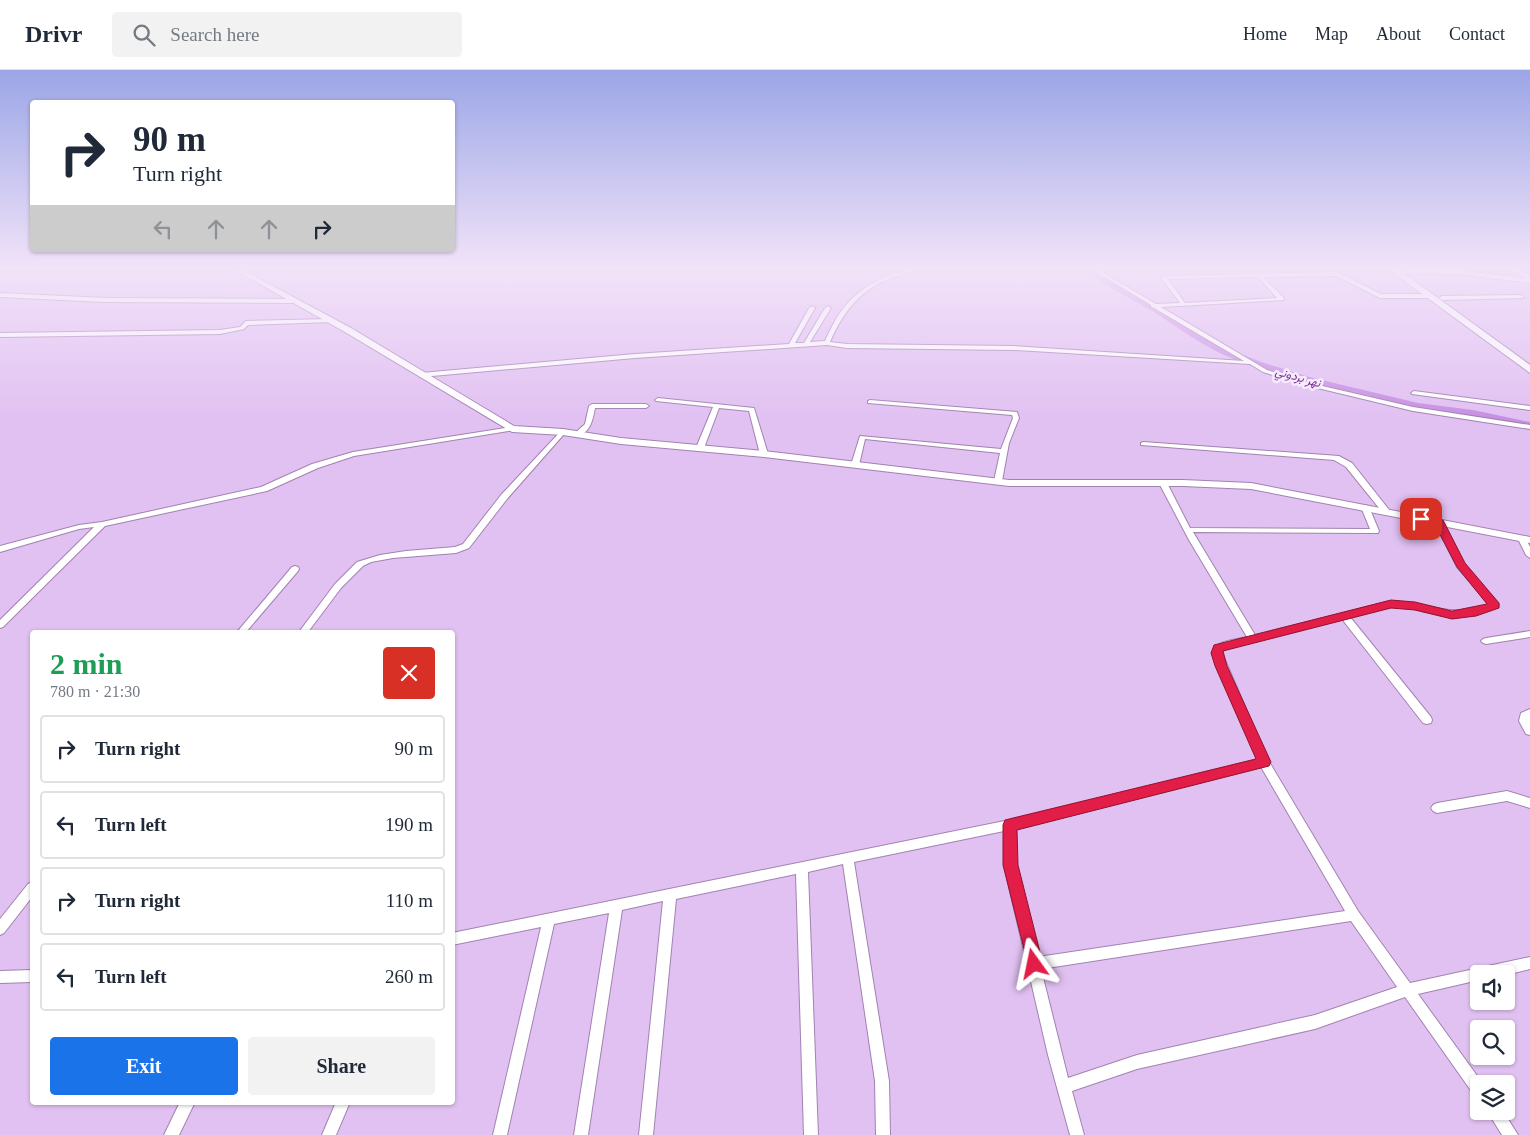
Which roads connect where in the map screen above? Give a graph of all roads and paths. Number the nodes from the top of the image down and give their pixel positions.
1 (326, 319) edge
2 (806, 319) edge
3 (821, 319) edge
4 (839, 319) edge
5 (1175, 319) edge
6 (1461, 319) edge
7 (1470, 319) edge
8 (330, 321) junction
9 (0, 335) edge
10 (827, 343) junction
11 (806, 344) junction
12 (790, 345) junction
13 (1231, 352) joint
14 (1530, 362) edge
15 (1248, 363) junction
16 (1530, 370) edge
17 (421, 375) junction
18 (1414, 393) dead end
19 (658, 400) dead end
20 (870, 402) dead end
21 (646, 406) dead end
22 (716, 407) junction
23 (1530, 408) edge
24 (1530, 427) edge
25 (512, 429) junction
26 (563, 432) junction
27 (577, 434) junction
28 (1143, 444) dead end
29 (700, 448) junction
30 (1005, 450) junction
31 (764, 454) junction
32 (855, 465) junction
33 (998, 481) junction
34 (1163, 483) junction
35 (1365, 507) junction
36 (1386, 512) junction
37 (1439, 522) junction
38 (102, 524) junction
39 (1189, 530) junction
40 (1526, 540) edge
41 (0, 549) edge
42 (1530, 555) edge
43 (295, 569) dead end
44 (1345, 617) junction
45 (0, 625) edge
46 (243, 630) edge
47 (305, 630) edge
48 (1530, 634) edge
49 (1252, 638) junction
50 (1486, 641) dead end
51 (1530, 713) edge
52 (1427, 720) dead end
53 (1530, 731) edge
54 (1264, 762) junction
55 (1530, 803) edge
56 (1438, 808) dead end
57 (1010, 825) junction
58 (848, 860) junction
59 (802, 869) junction
60 (30, 891) edge
61 (670, 896) junction
62 (616, 907) junction
63 (1354, 915) junction
64 (549, 920) junction
65 (0, 929) edge
66 (455, 938) edge
67 (1530, 963) edge
68 (1034, 964) junction
69 (1515, 966) edge
70 (30, 976) edge
71 (1470, 976) edge
72 (0, 977) edge
73 (1406, 990) junction
74 (1470, 1078) edge
75 (1064, 1087) junction
76 (186, 1105) edge
77 (341, 1105) edge
78 (1500, 1120) edge
79 (171, 1135) edge
80 (329, 1135) edge
81 (500, 1135) edge
82 (581, 1135) edge
83 (646, 1135) edge
84 (811, 1135) edge
85 (883, 1135) edge
86 (1077, 1135) edge
87 (1511, 1135) edge

1 - 8 street
2 - 12 street
3 - 11 street
4 - 10 street
5 - 13 street
6 - 16 highway
7 - 14 highway
8 - 9 street
8 - 17 street
10 - 11 street
10 - 15 street
11 - 12 street
12 - 17 street
13 - 15 street
15 - 24 street
17 - 25 street
18 - 23 street
19 - 22 street
20 - 30 street
21 - 27 street
22 - 29 street
22 - 31 street
25 - 26 street
25 - 38 street
26 - 27 street
26 - 47 street
27 - 29 street
28 - 36 street
29 - 31 street
30 - 32 street
30 - 33 street
31 - 32 street
32 - 33 street
33 - 34 street
34 - 35 street
34 - 39 street
35 - 36 street
35 - 39 street
36 - 37 street
37 - 40 street
37 - 44 street
38 - 41 street
38 - 45 street
39 - 49 street
40 - 42 street
43 - 46 street
44 - 49 street
44 - 52 street
48 - 50 street
49 - 54 street
51 - 53 street
54 - 57 street
54 - 63 street
55 - 56 street
57 - 58 street
57 - 68 street
58 - 59 street
58 - 85 street
59 - 61 street
59 - 84 street
60 - 65 street
61 - 62 street
61 - 83 street
62 - 64 street
62 - 82 street
63 - 68 street
63 - 73 street
64 - 66 street
64 - 81 street
67 - 69 street
68 - 75 street
70 - 72 street
71 - 73 street
73 - 74 street
73 - 75 street
75 - 86 street
76 - 79 street
77 - 80 street
78 - 87 street

